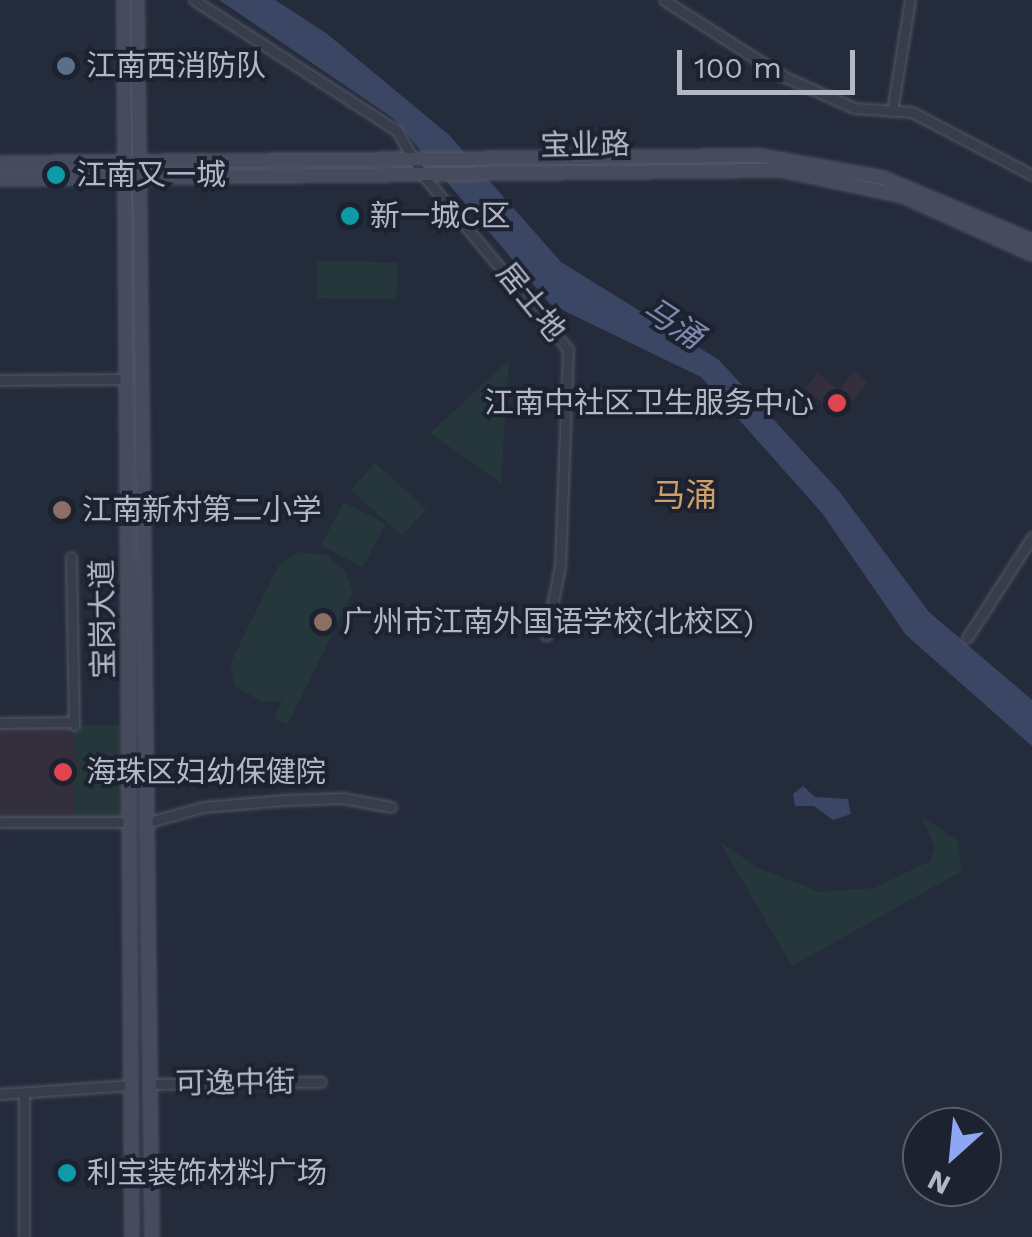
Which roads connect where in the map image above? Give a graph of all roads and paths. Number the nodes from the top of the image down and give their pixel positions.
1 (124, 0) edge
2 (137, 0) edge
3 (194, 0) edge
4 (664, 0) edge
5 (910, 0) edge
6 (130, 27) junction
7 (892, 110) junction
8 (0, 163) edge
9 (419, 165) junction
10 (490, 166) junction
11 (122, 170) junction
12 (138, 170) junction
13 (1032, 175) edge
14 (0, 179) edge
15 (1032, 241) edge
16 (1032, 254) edge
17 (124, 379) junction
18 (0, 380) edge
19 (1032, 536) edge
20 (72, 557) dead end
21 (546, 636) dead end
22 (968, 638) dead end
23 (0, 723) edge
24 (391, 807) dead end
25 (0, 822) edge
26 (129, 822) junction
27 (150, 822) junction
28 (321, 1082) dead end
29 (150, 1084) junction
30 (131, 1085) junction
31 (24, 1093) junction
32 (0, 1094) edge
33 (24, 1237) edge
34 (132, 1237) edge
35 (152, 1237) edge

1 - 6 main road, 宝岗大道
2 - 6 main road, 宝岗大道
3 - 9 street, 居士地
4 - 7 street
5 - 7 street
6 - 11 main road, 宝岗大道
6 - 12 main road, 宝岗大道
7 - 13 street
8 - 11 main road
9 - 10 main road, 宝业路
9 - 12 main road, 宝业路
9 - 21 street, 居士地
10 - 15 main road, 宝业路
10 - 16 main road, 宝业路
11 - 12 main road, 宝业路
11 - 14 main road
11 - 17 main road, 宝岗大道
12 - 27 main road, 宝岗大道
17 - 18 street
17 - 26 main road, 宝岗大道
19 - 22 street
20 - 23 street
24 - 27 street
25 - 26 street
26 - 27 main road
26 - 30 main road, 宝岗大道
27 - 29 main road, 宝岗大道
28 - 29 street, 可逸中街
29 - 35 main road, 宝岗大道
30 - 31 street
30 - 34 main road, 宝岗大道
31 - 32 street
31 - 33 street

